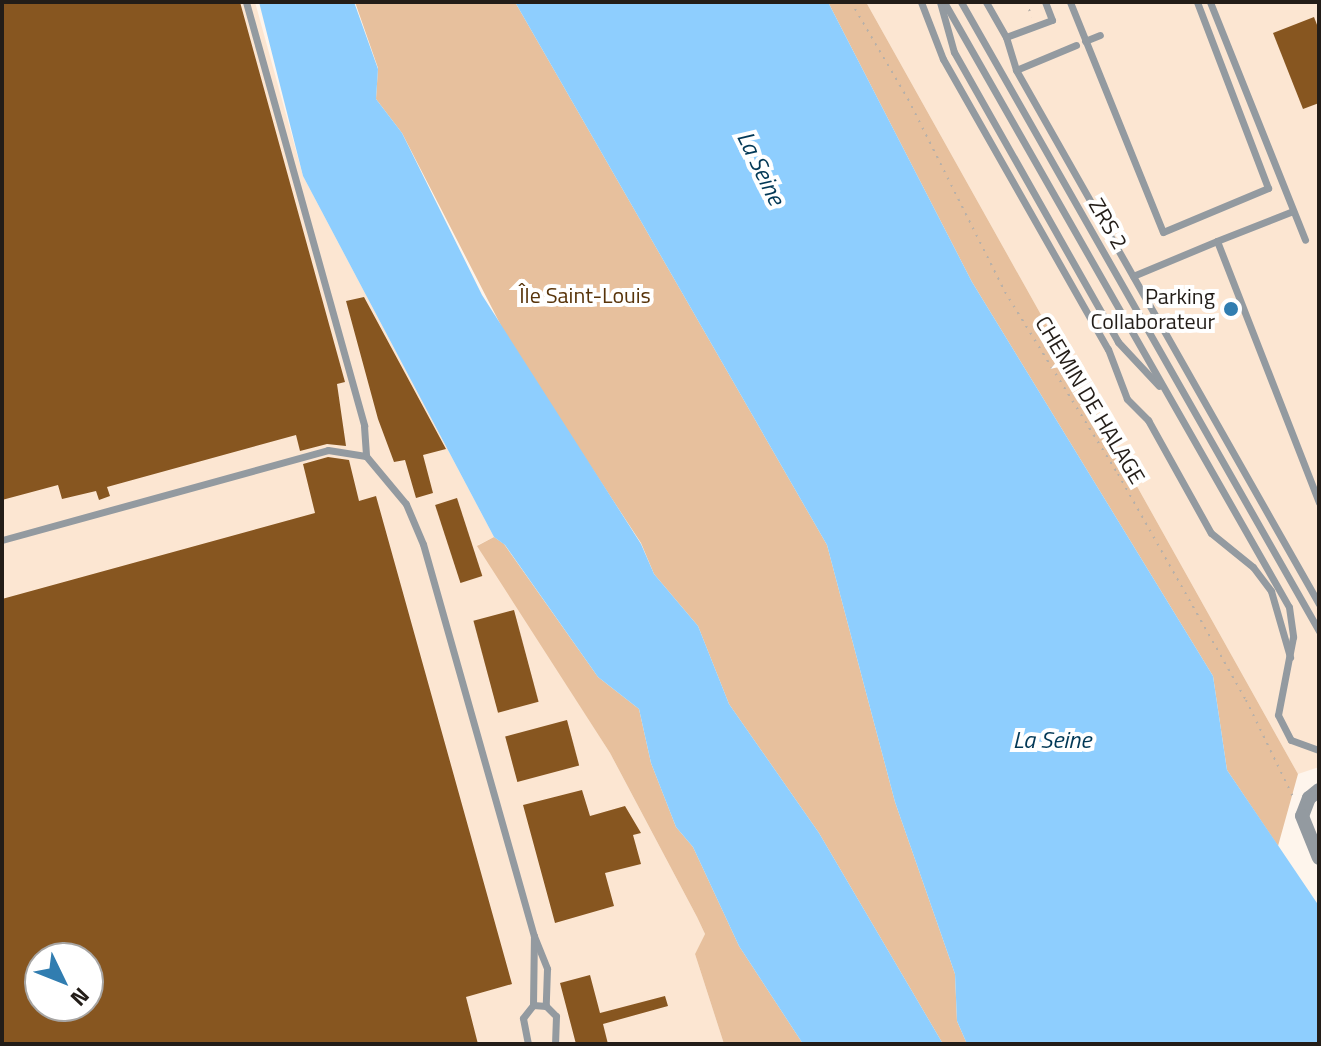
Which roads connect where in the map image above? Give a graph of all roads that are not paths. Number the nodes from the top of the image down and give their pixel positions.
1 (246, 2) edge
2 (921, 2) edge
3 (942, 2) edge
4 (961, 2) edge
5 (986, 2) edge
6 (1045, 2) edge
7 (1070, 2) edge
8 (1197, 2) edge
9 (1210, 2) edge
10 (1100, 35) dead end
11 (1006, 37) junction
12 (1085, 41) junction
13 (1076, 45) dead end
14 (1016, 70) junction
15 (1293, 211) junction
16 (1305, 240) dead end
17 (1217, 241) junction
18 (1133, 276) junction
19 (1167, 394) junction
20 (366, 456) junction
21 (1319, 503) edge
22 (2, 540) edge
23 (1319, 604) edge
24 (1319, 631) edge
25 (1291, 660) junction
26 (1319, 750) edge
27 (1319, 790) edge
28 (1319, 858) edge
29 (534, 936) junction
30 (533, 1005) junction
31 (546, 1006) junction
32 (558, 1042) edge
33 (528, 1044) edge

1 - 20 lane
2 - 25 lane
3 - 19 lane, ZRS 2
3 - 19 lane, ZRS 2
4 - 24 lane, ZRS 2
5 - 11 lane
6 - 11 lane
7 - 12 lane
8 - 12 lane
9 - 15 lane
10 - 12 lane
11 - 14 lane
13 - 14 lane
14 - 18 lane
15 - 16 lane
15 - 17 lane
17 - 18 lane
17 - 21 lane
18 - 23 lane
19 - 25 lane, ZRS 2
20 - 22 lane
20 - 29 lane
25 - 26 lane, ZRS 2
27 - 28 street
29 - 30 lane
29 - 31 lane
30 - 31 lane
30 - 33 lane
31 - 32 lane

